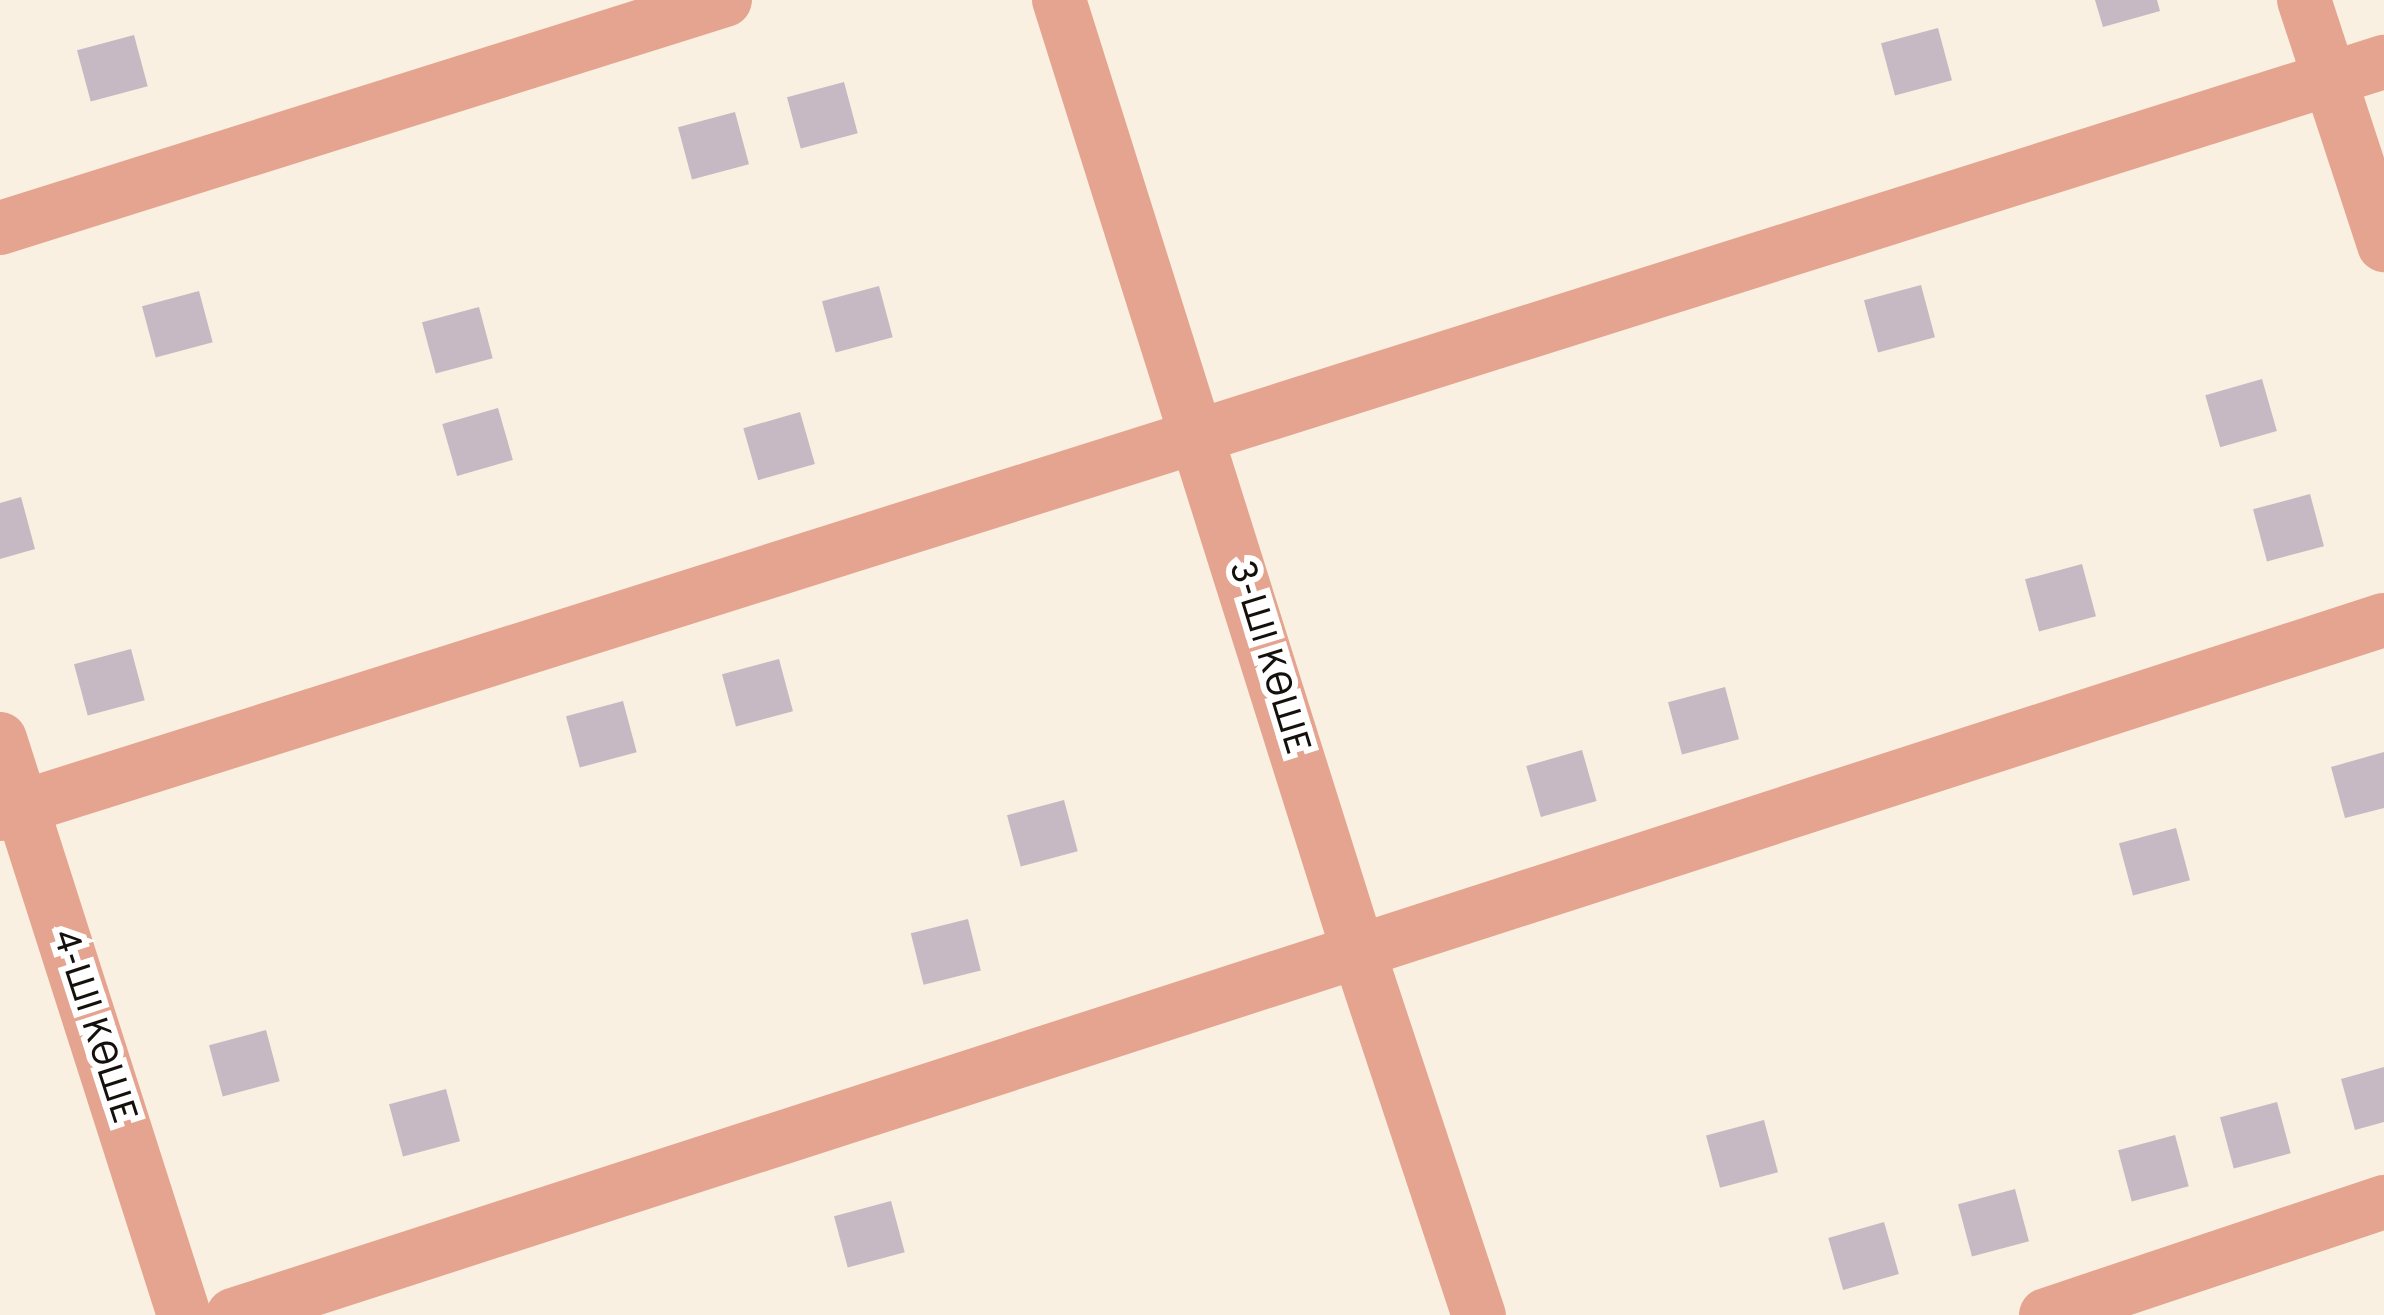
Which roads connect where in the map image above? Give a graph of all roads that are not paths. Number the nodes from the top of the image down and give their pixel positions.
1 (725, 0) edge
2 (1059, 0) edge
3 (2305, 0) edge
4 (2384, 62) edge
5 (2332, 80) junction
6 (0, 228) edge
7 (2384, 245) edge
8 (1197, 437) junction
9 (2384, 620) edge
10 (0, 739) edge
11 (11, 811) edge
12 (1358, 950) junction
13 (2384, 1202) edge
14 (184, 1315) edge
15 (232, 1315) edge
16 (1479, 1315) edge
17 (2046, 1315) edge

1 - 6 lane
2 - 8 lane, 3-ШІ КӨШЕ
3 - 5 lane
4 - 5 lane
5 - 7 lane
5 - 8 lane
8 - 11 lane
8 - 12 lane, 3-ШІ КӨШЕ
9 - 12 lane
10 - 11 lane, 4-ШІ КӨШЕ
11 - 14 lane, 4-ШІ КӨШЕ
12 - 15 lane
12 - 16 lane, 3-ШІ КӨШЕ
13 - 17 lane

